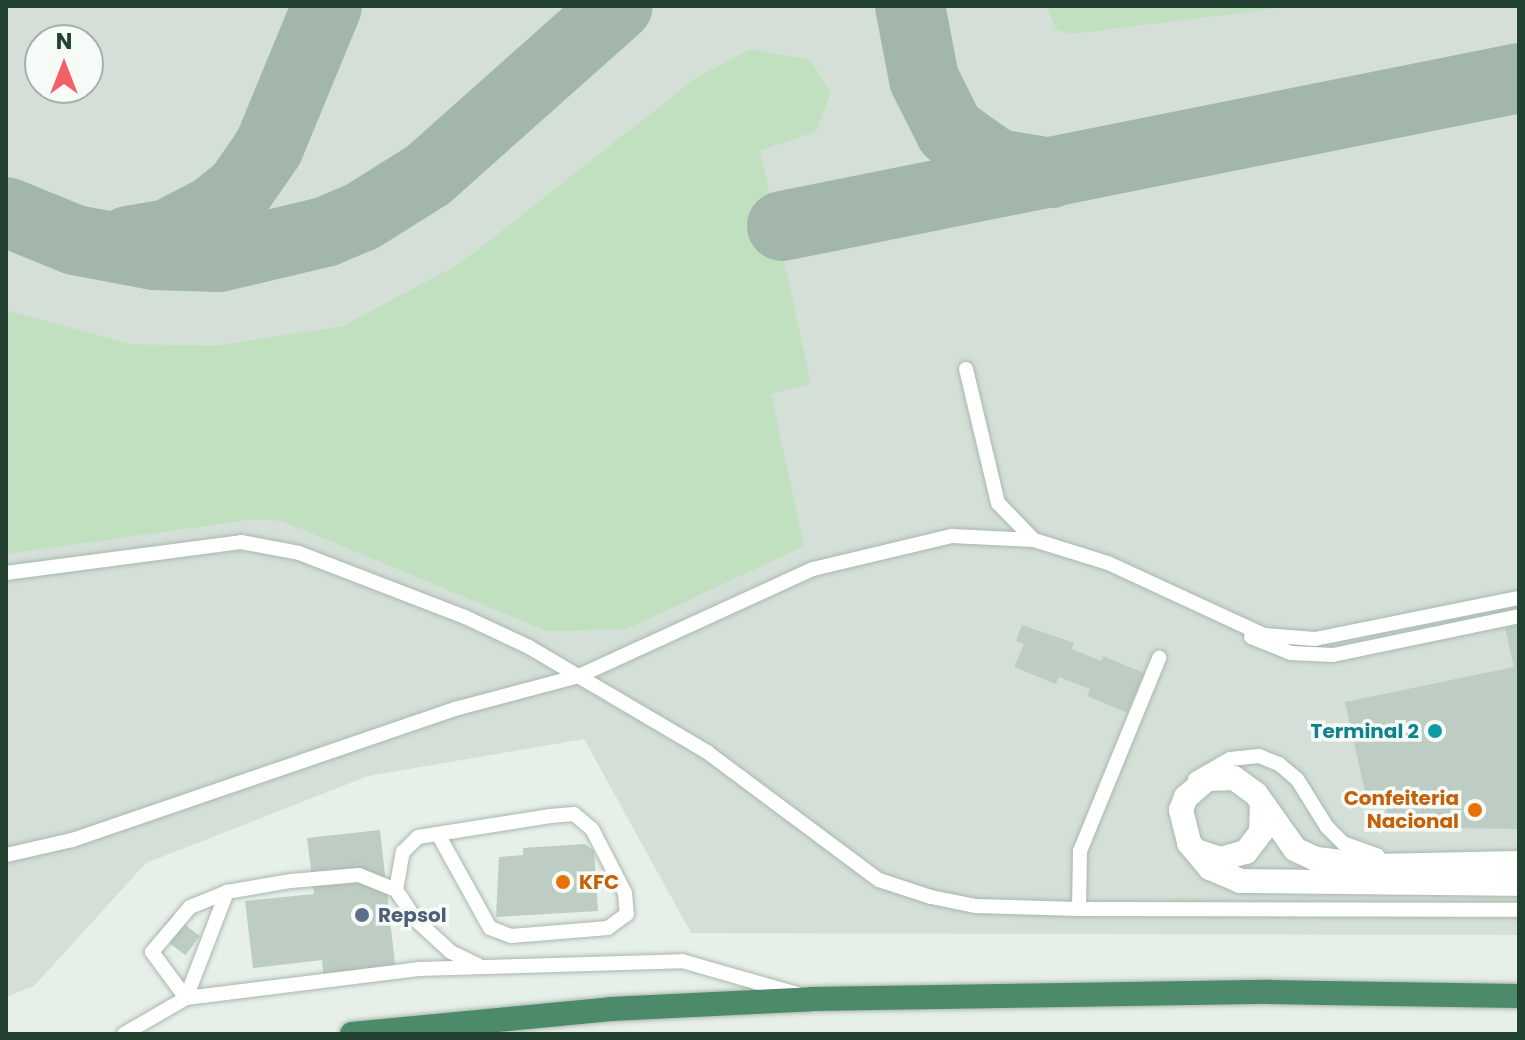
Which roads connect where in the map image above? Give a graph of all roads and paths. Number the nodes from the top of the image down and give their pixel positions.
1 (966, 369) dead end
2 (1034, 540) junction
3 (6, 573) edge
4 (1519, 598) edge
5 (1218, 614) junction
6 (1519, 616) edge
7 (1159, 658) dead end
8 (579, 676) junction
9 (1262, 806) junction
10 (1181, 824) junction
11 (438, 834) junction
12 (1197, 851) junction
13 (6, 855) edge
14 (1425, 863) junction
15 (1519, 863) edge
16 (1519, 884) edge
17 (396, 890) junction
18 (227, 892) junction
19 (1079, 909) junction
20 (1519, 910) edge
21 (483, 967) junction
22 (1519, 996) edge
23 (186, 998) junction
24 (812, 999) junction
25 (124, 1034) edge
26 (352, 1034) edge

1 - 2 lane
2 - 5 lane
2 - 8 lane
3 - 8 lane
4 - 5 lane
5 - 6 lane
7 - 19 lane
8 - 13 lane
8 - 19 lane
9 - 10 street
9 - 12 street
9 - 14 street
10 - 12 street
10 - 14 lane
11 - 11 lane
11 - 17 lane
12 - 16 street
14 - 15 street
17 - 18 lane
17 - 21 lane
18 - 23 lane
18 - 23 lane
19 - 20 lane
21 - 23 lane
21 - 24 lane
22 - 24 highway
23 - 25 lane
24 - 26 highway

